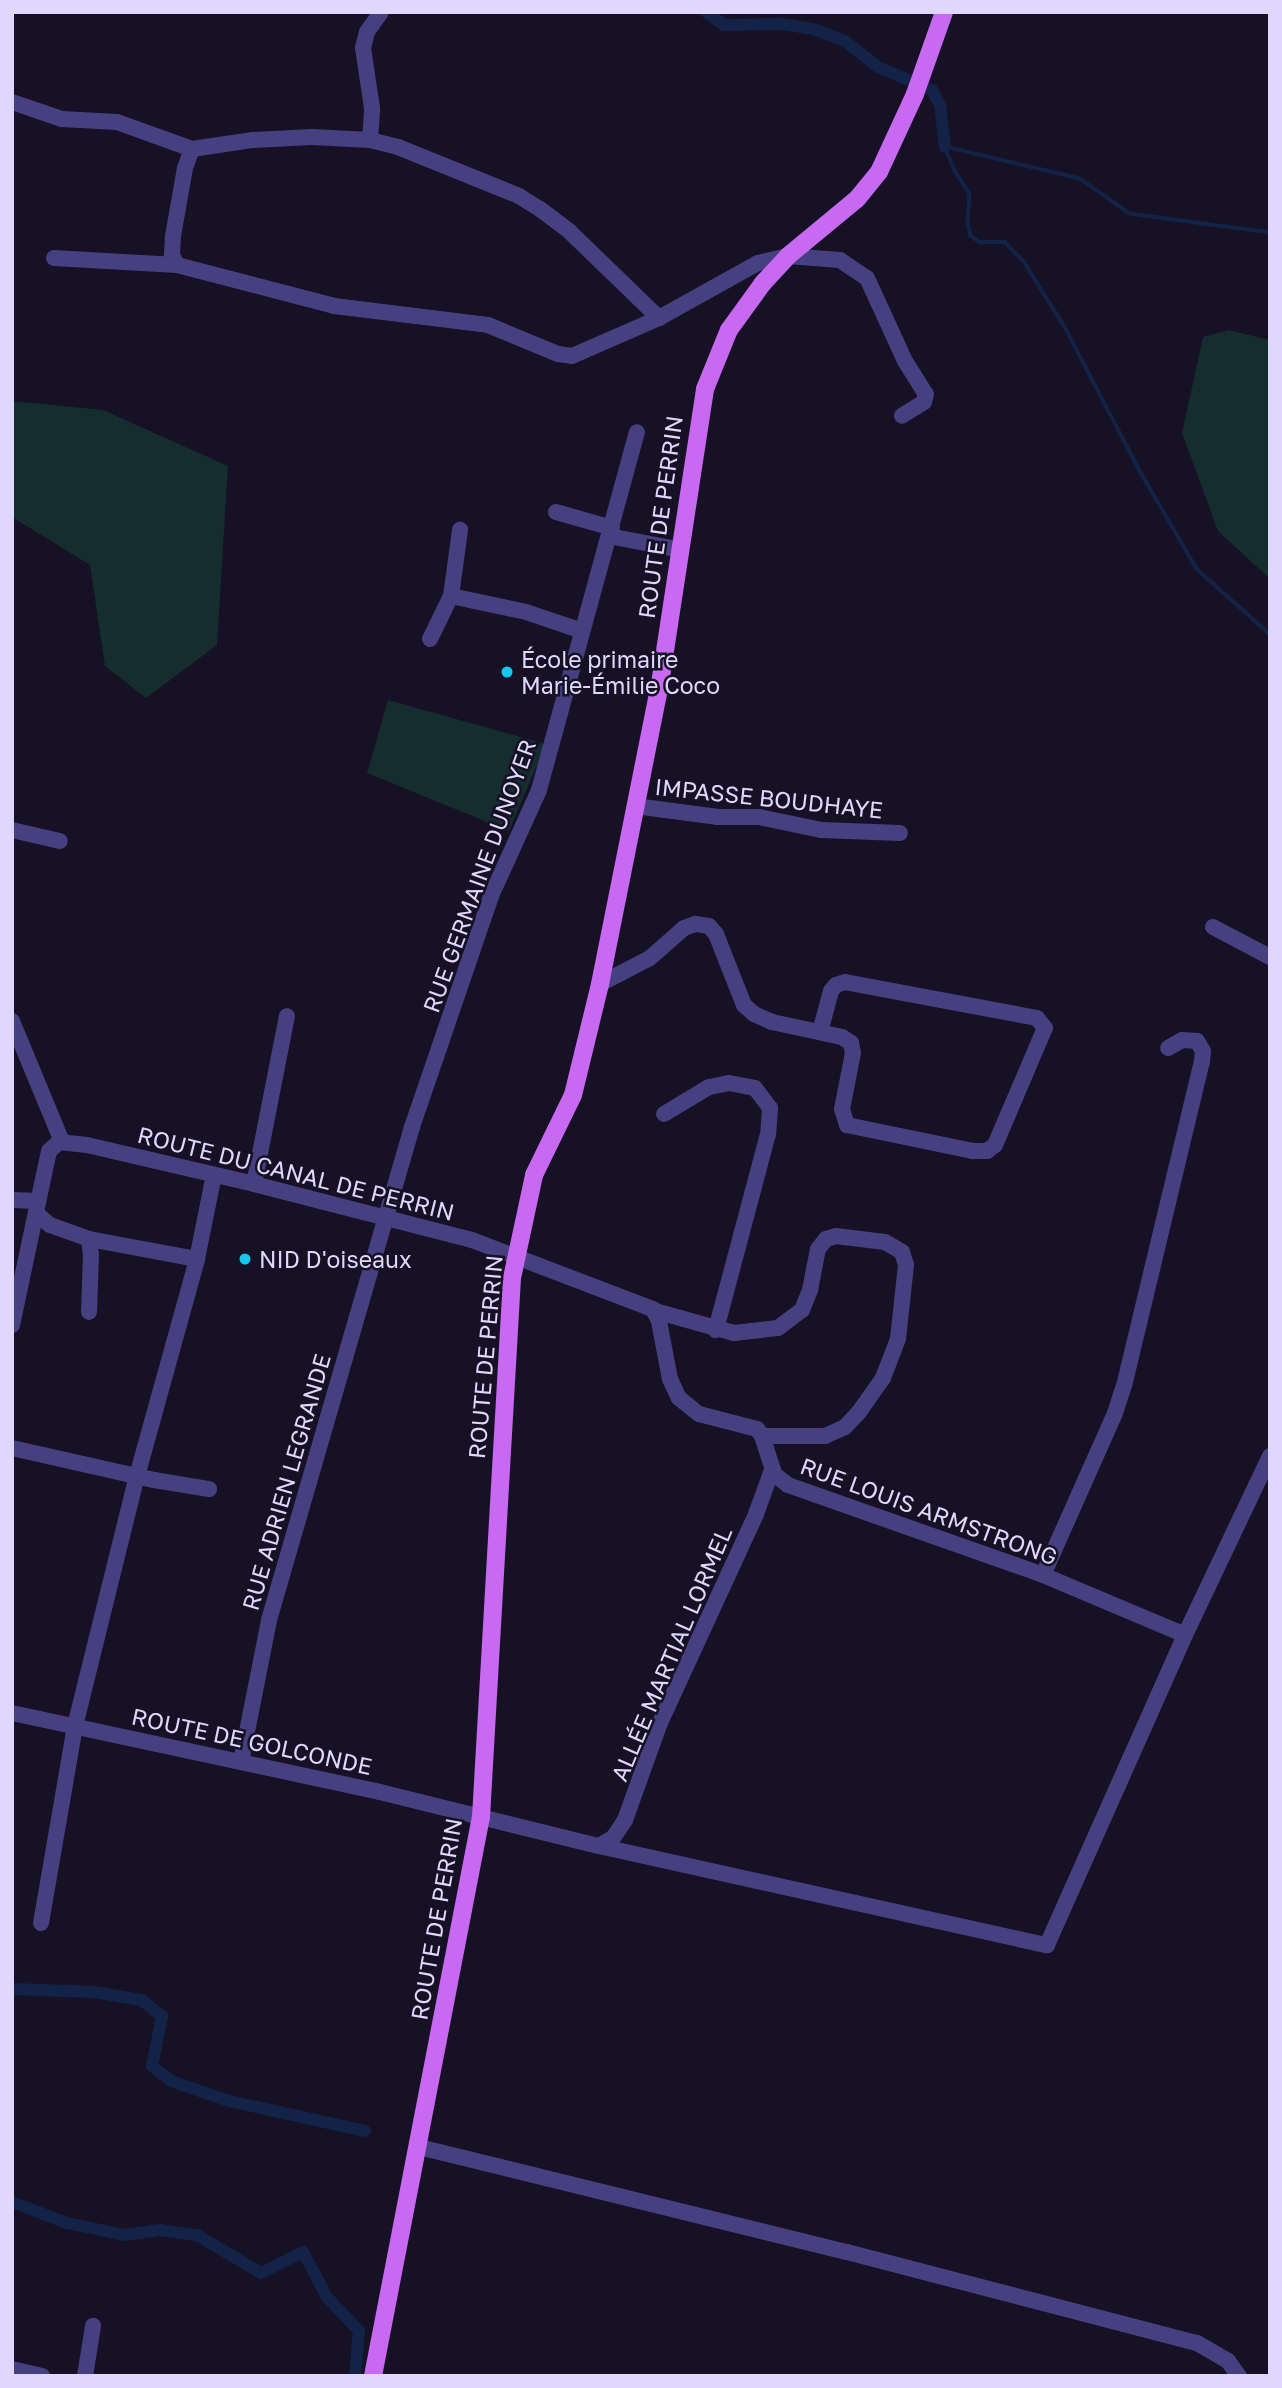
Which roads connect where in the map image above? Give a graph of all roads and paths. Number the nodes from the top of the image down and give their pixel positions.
1 (382, 12) edge
2 (944, 12) edge
3 (12, 102) edge
4 (370, 140) junction
5 (192, 149) junction
6 (789, 256) junction
7 (54, 258) dead end
8 (177, 265) junction
9 (659, 318) junction
10 (902, 416) dead end
11 (637, 432) dead end
12 (556, 512) dead end
13 (460, 530) dead end
14 (610, 532) junction
15 (681, 550) junction
16 (451, 596) junction
17 (582, 631) junction
18 (430, 639) dead end
19 (635, 806) junction
20 (12, 830) edge
21 (900, 834) dead end
22 (60, 841) dead end
23 (1213, 927) dead end
24 (1270, 957) edge
25 (600, 984) junction
26 (287, 1016) dead end
27 (12, 1021) edge
28 (820, 1032) junction
29 (1168, 1048) dead end
30 (664, 1114) dead end
31 (62, 1142) junction
32 (214, 1175) junction
33 (254, 1184) junction
34 (12, 1200) edge
35 (37, 1207) junction
36 (386, 1218) junction
37 (89, 1239) junction
38 (516, 1258) junction
39 (197, 1259) junction
40 (655, 1311) junction
41 (89, 1312) dead end
42 (12, 1325) edge
43 (716, 1330) junction
44 (762, 1436) junction
45 (12, 1448) edge
46 (1270, 1456) edge
47 (772, 1470) junction
48 (137, 1476) junction
49 (209, 1489) dead end
50 (1043, 1575) junction
51 (1185, 1635) junction
52 (12, 1713) edge
53 (75, 1726) junction
54 (241, 1762) junction
55 (481, 1817) junction
56 (599, 1846) junction
57 (41, 1923) dead end
58 (419, 2147) junction
59 (93, 2326) dead end
60 (12, 2369) edge
61 (42, 2376) edge
62 (85, 2376) edge
63 (373, 2376) edge
64 (1239, 2376) edge

1 - 4 street
2 - 6 main road, ROUTE DE PERRIN
3 - 5 street
4 - 5 street
4 - 9 street
5 - 8 street
6 - 9 street
6 - 10 street
6 - 15 main road, ROUTE DE PERRIN
7 - 8 street
8 - 9 street
11 - 14 street, RUE GERMAINE DUNOYER
12 - 14 street
13 - 16 street
14 - 15 street
14 - 17 street, RUE GERMAINE DUNOYER
15 - 19 main road, ROUTE DE PERRIN
16 - 17 street
16 - 18 street
17 - 36 street, RUE GERMAINE DUNOYER
19 - 21 street, IMPASSE BOUDHAYE
19 - 25 main road, ROUTE DE PERRIN
20 - 22 street
23 - 24 street
25 - 28 street
25 - 38 main road, ROUTE DE PERRIN
26 - 33 street
27 - 31 street
28 - 28 street
29 - 50 street
30 - 43 street
31 - 32 street, ROUTE DU CANAL DE PERRIN
31 - 35 street
32 - 33 street, ROUTE DU CANAL DE PERRIN
32 - 39 street
33 - 36 street, ROUTE DU CANAL DE PERRIN
34 - 35 street
35 - 37 street
35 - 42 street
36 - 38 street, ROUTE DU CANAL DE PERRIN
36 - 54 street, RUE ADRIEN LEGRANDE
37 - 39 street
37 - 41 street
38 - 40 street
38 - 55 main road, ROUTE DE PERRIN
39 - 48 street
40 - 43 street
40 - 44 street
43 - 44 street
44 - 47 street, RUE LOUIS ARMSTRONG
45 - 48 street
46 - 51 street
47 - 50 street, RUE LOUIS ARMSTRONG
47 - 56 street, ALLÉE MARTIAL LORMEL
48 - 49 street
48 - 53 street
50 - 51 street, RUE LOUIS ARMSTRONG
51 - 56 street, ROUTE DE GOLCONDE
52 - 53 street, ROUTE DE GOLCONDE
53 - 54 street, ROUTE DE GOLCONDE
53 - 57 street
54 - 55 street, ROUTE DE GOLCONDE
55 - 56 street, ROUTE DE GOLCONDE
55 - 58 main road, ROUTE DE PERRIN
58 - 63 main road, ROUTE DE PERRIN
58 - 64 street
59 - 62 street
60 - 61 street

